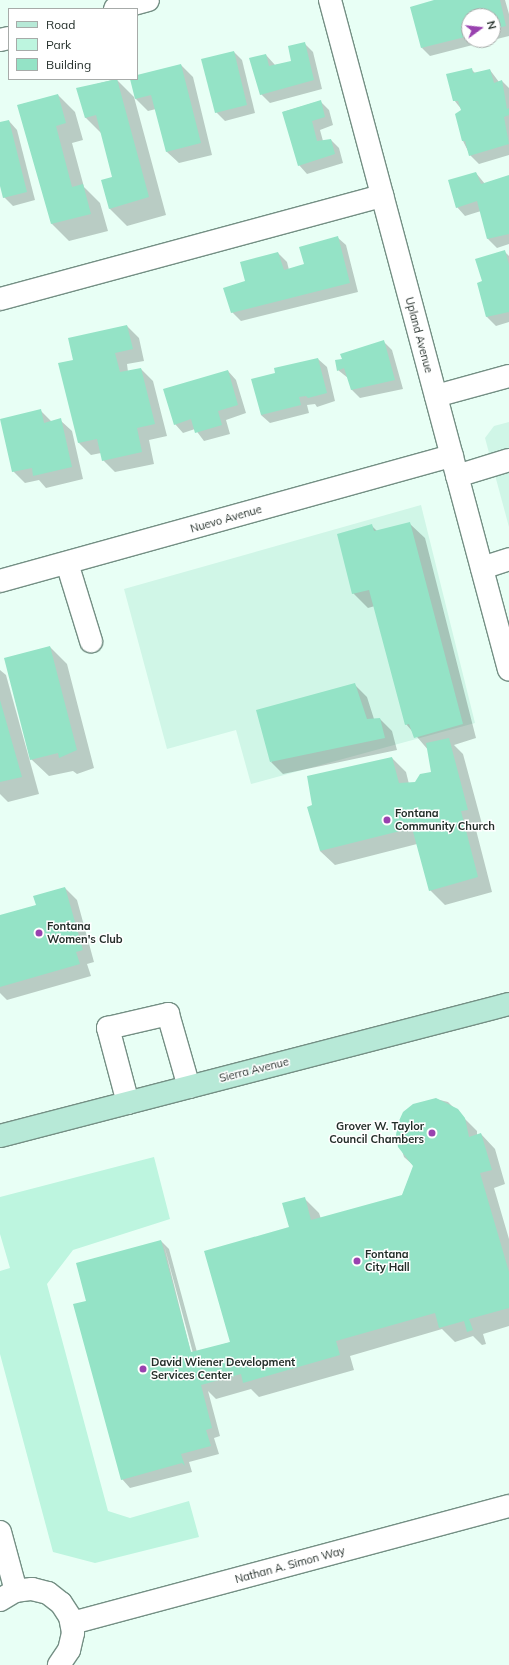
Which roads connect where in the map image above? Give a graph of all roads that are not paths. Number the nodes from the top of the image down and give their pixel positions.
1 (148, 0) edge
2 (330, 0) edge
3 (119, 8) edge
4 (382, 196) junction
5 (0, 299) edge
6 (509, 376) edge
7 (436, 396) junction
8 (509, 460) edge
9 (454, 466) junction
10 (509, 559) edge
11 (67, 563) junction
12 (482, 568) junction
13 (0, 581) edge
14 (91, 641) dead end
15 (509, 670) edge
16 (509, 1004) edge
17 (189, 1087) junction
18 (128, 1103) junction
19 (0, 1136) edge
20 (509, 1506) edge
21 (0, 1532) edge
22 (8, 1595) edge
23 (72, 1624) junction
24 (59, 1665) edge

1 - 3 street
2 - 4 street, Upland Avenue
4 - 5 street
4 - 7 street, Upland Avenue
6 - 7 street
7 - 9 street, Upland Avenue
8 - 9 street, Nuevo Avenue
9 - 11 street, Nuevo Avenue
9 - 12 street, Upland Avenue
10 - 12 street
11 - 13 street, Nuevo Avenue
11 - 14 street
12 - 15 street, Upland Avenue
16 - 17 main road, Sierra Avenue
17 - 18 main road, Sierra Avenue
17 - 18 street
18 - 19 main road, Sierra Avenue
20 - 23 street, Nathan A. Simon Way
21 - 22 street
22 - 23 street
23 - 24 street

